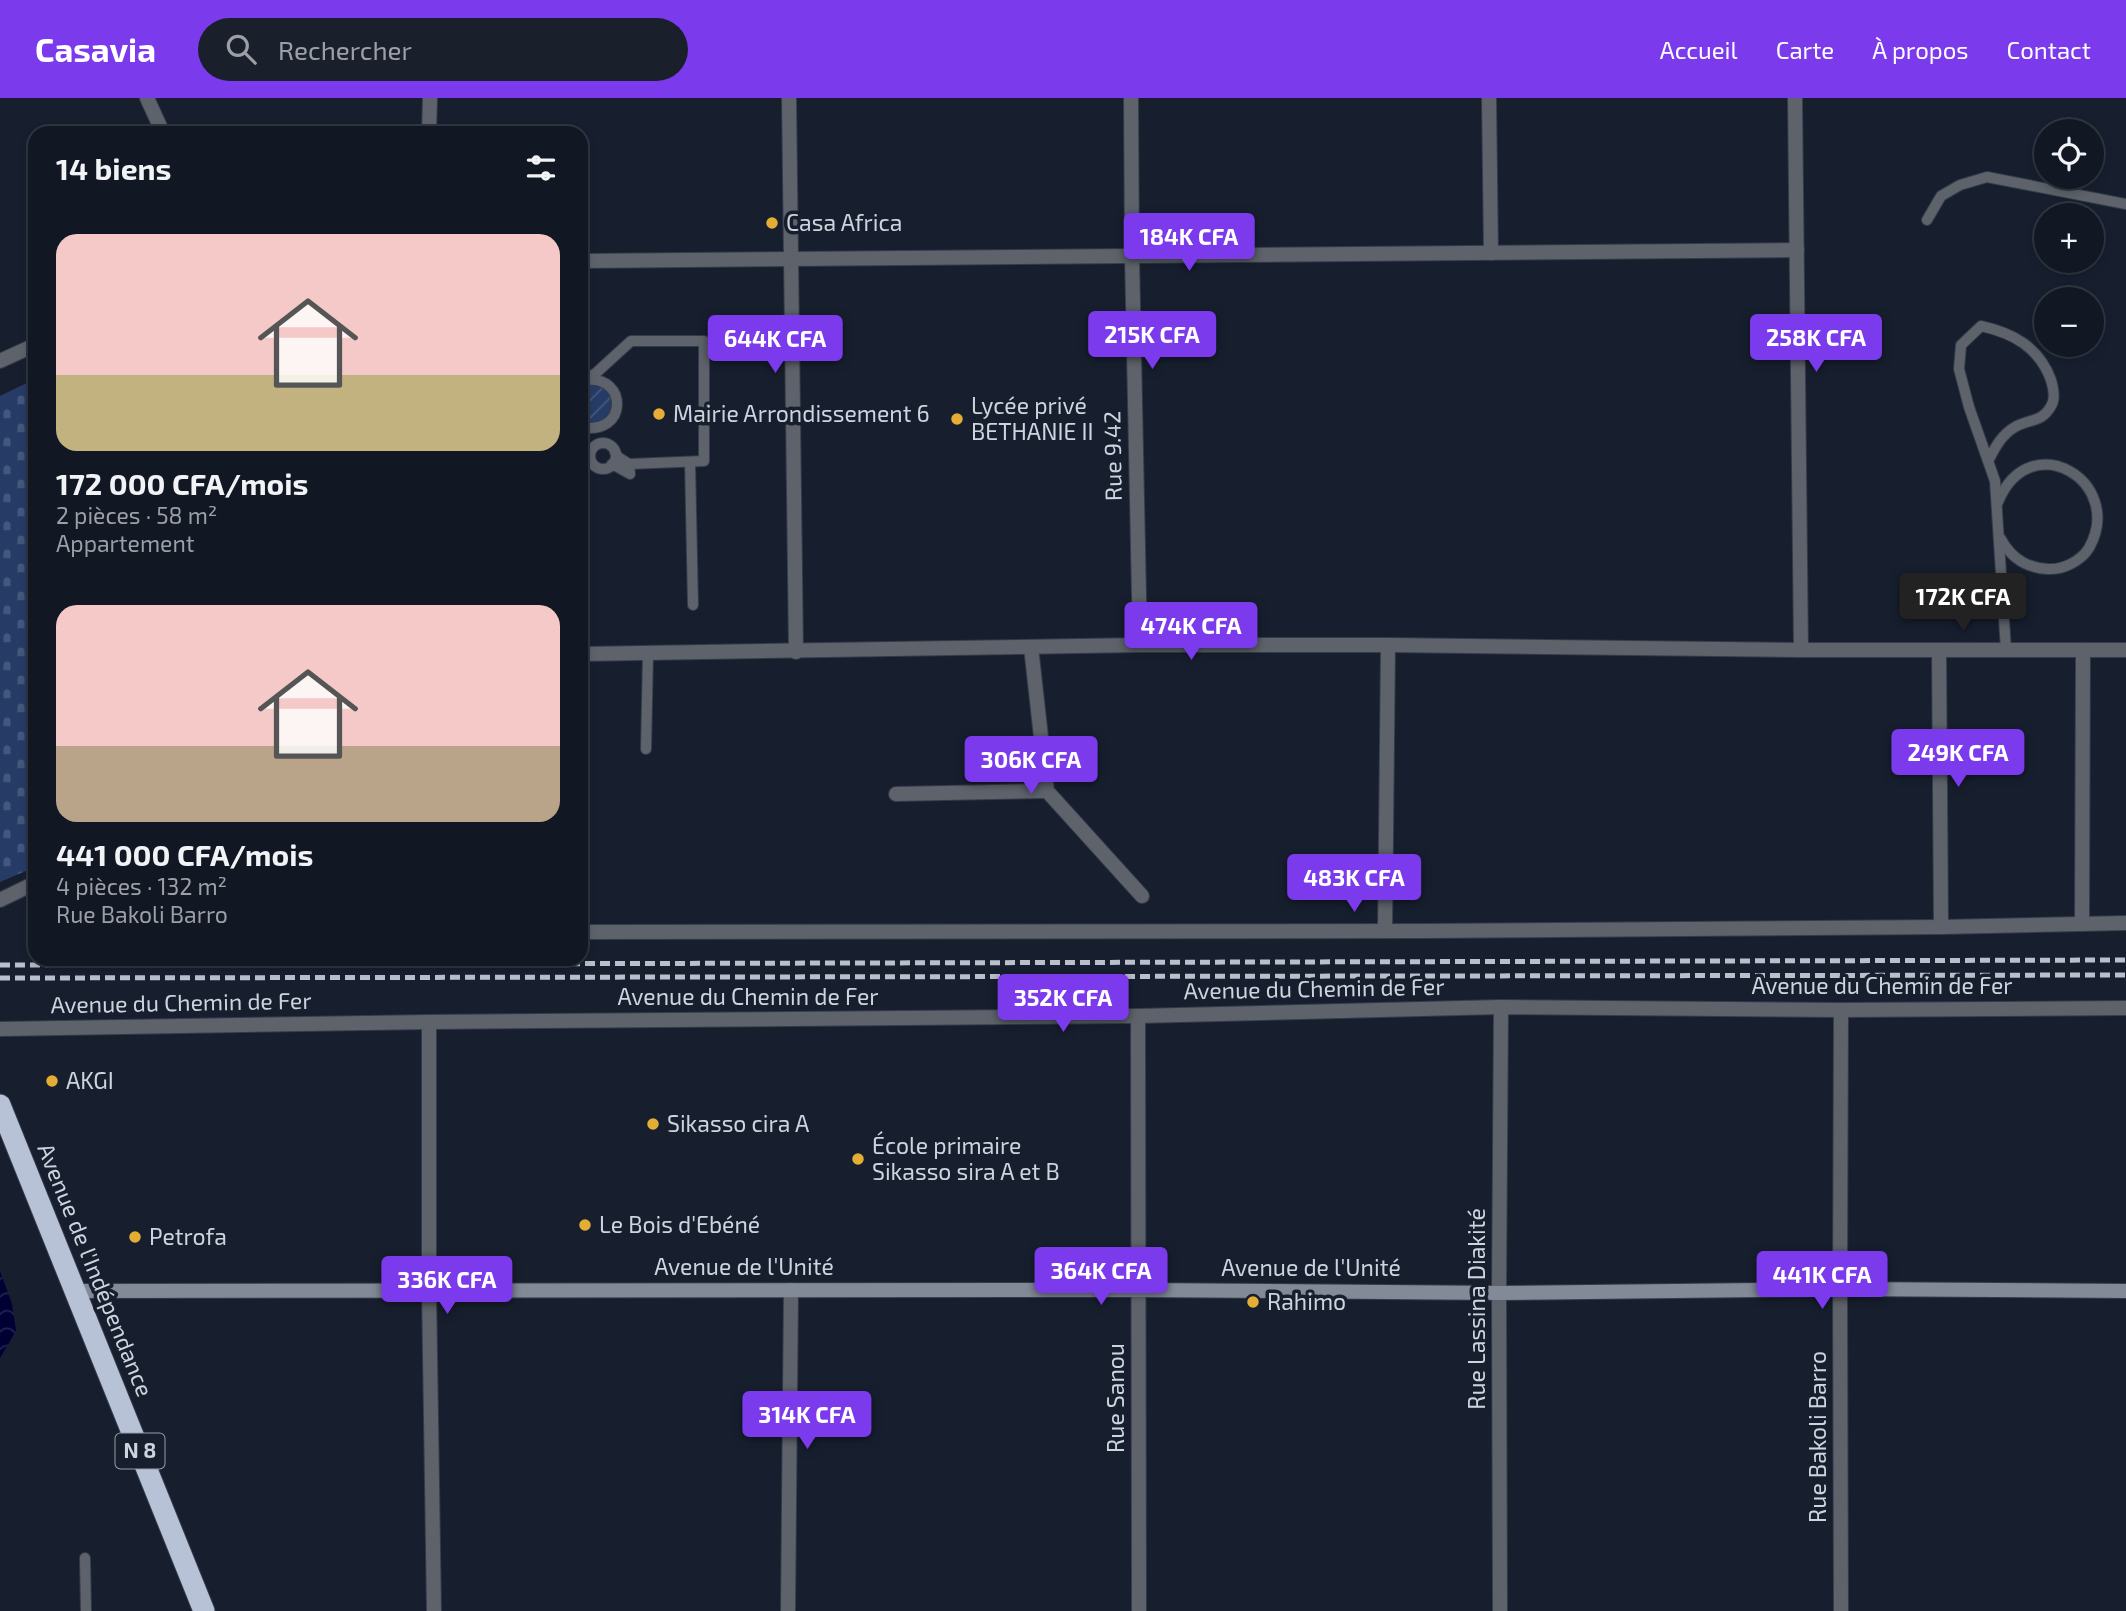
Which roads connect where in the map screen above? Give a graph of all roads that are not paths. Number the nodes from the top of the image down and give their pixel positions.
1 (147, 98) edge
2 (430, 98) edge
3 (789, 98) edge
4 (1131, 98) edge
5 (1489, 98) edge
6 (1795, 98) edge
7 (160, 126) edge
8 (429, 126) edge
9 (2126, 204) edge
10 (1927, 220) dead end
11 (1797, 250) junction
12 (1491, 253) junction
13 (1132, 256) junction
14 (792, 259) junction
15 (588, 261) edge
16 (28, 348) edge
17 (0, 360) edge
18 (588, 378) edge
19 (588, 382) edge
20 (588, 427) edge
21 (588, 429) edge
22 (613, 449) junction
23 (1987, 461) junction
24 (690, 462) junction
25 (612, 464) junction
26 (629, 464) junction
27 (1997, 518) junction
28 (1998, 534) junction
29 (693, 605) dead end
30 (1140, 645) junction
31 (1388, 645) junction
32 (1031, 647) junction
33 (1801, 650) junction
34 (1940, 650) junction
35 (2006, 650) junction
36 (2083, 650) junction
37 (2126, 650) edge
38 (796, 652) junction
39 (648, 653) junction
40 (588, 654) edge
41 (646, 749) dead end
42 (1047, 791) junction
43 (896, 794) dead end
44 (28, 887) edge
45 (1142, 896) dead end
46 (0, 900) edge
47 (2082, 923) junction
48 (2126, 923) edge
49 (1941, 927) junction
50 (588, 932) edge
51 (1385, 932) junction
52 (1501, 1007) junction
53 (2126, 1008) edge
54 (1841, 1010) junction
55 (1139, 1016) junction
56 (429, 1022) junction
57 (0, 1029) edge
58 (0, 1104) edge
59 (1840, 1289) junction
60 (429, 1290) junction
61 (791, 1290) junction
62 (1139, 1290) junction
63 (76, 1291) junction
64 (2126, 1291) edge
65 (1499, 1293) junction
66 (85, 1558) dead end
67 (86, 1611) edge
68 (204, 1611) edge
69 (434, 1611) edge
70 (788, 1611) edge
71 (1139, 1611) edge
72 (1500, 1611) edge
73 (1842, 1611) edge

1 - 7 street
2 - 8 street
3 - 14 street
4 - 13 street, Rue 9.42
5 - 12 street
6 - 11 street
9 - 10 lane
11 - 12 street
11 - 33 street
12 - 13 street
13 - 14 street
13 - 30 street, Rue 9.42
14 - 15 street
14 - 38 street
16 - 17 street
18 - 24 lane
19 - 20 lane
21 - 22 lane
22 - 25 lane
22 - 25 lane
22 - 26 lane
23 - 23 lane
23 - 27 lane
24 - 26 lane
24 - 29 lane
25 - 26 lane
27 - 28 lane
27 - 28 lane
28 - 35 lane
30 - 31 street
30 - 32 street
31 - 33 street
31 - 51 street
32 - 38 street
32 - 42 street
33 - 34 street
34 - 35 street
34 - 49 street
35 - 36 street
36 - 37 street
36 - 47 street
38 - 39 street
39 - 40 street
39 - 41 lane
42 - 43 street
42 - 45 street
44 - 46 street
47 - 48 street
47 - 49 street
49 - 51 street
50 - 51 street
52 - 54 street, Avenue du Chemin de Fer
52 - 55 street, Avenue du Chemin de Fer
52 - 65 street, Rue Lassina Diakité
53 - 54 street, Avenue du Chemin de Fer
54 - 59 street, Rue Bakoli Barro
55 - 56 street, Avenue du Chemin de Fer
55 - 62 street, Rue Sanou
56 - 57 street, Avenue du Chemin de Fer
56 - 60 street
58 - 63 highway, Avenue de l'Indépendance / N 8
59 - 64 street, Avenue de l'Unité
59 - 65 street, Avenue de l'Unité
59 - 73 street, Rue Bakoli Barro
60 - 61 street, Avenue de l'Unité
60 - 63 street, Avenue de l'Unité
60 - 69 street
61 - 62 street, Avenue de l'Unité
61 - 70 street
62 - 65 street, Avenue de l'Unité
62 - 71 street, Rue Sanou
63 - 68 highway, Avenue de l'Indépendance / N 8
65 - 72 street, Rue Lassina Diakité
66 - 67 lane

